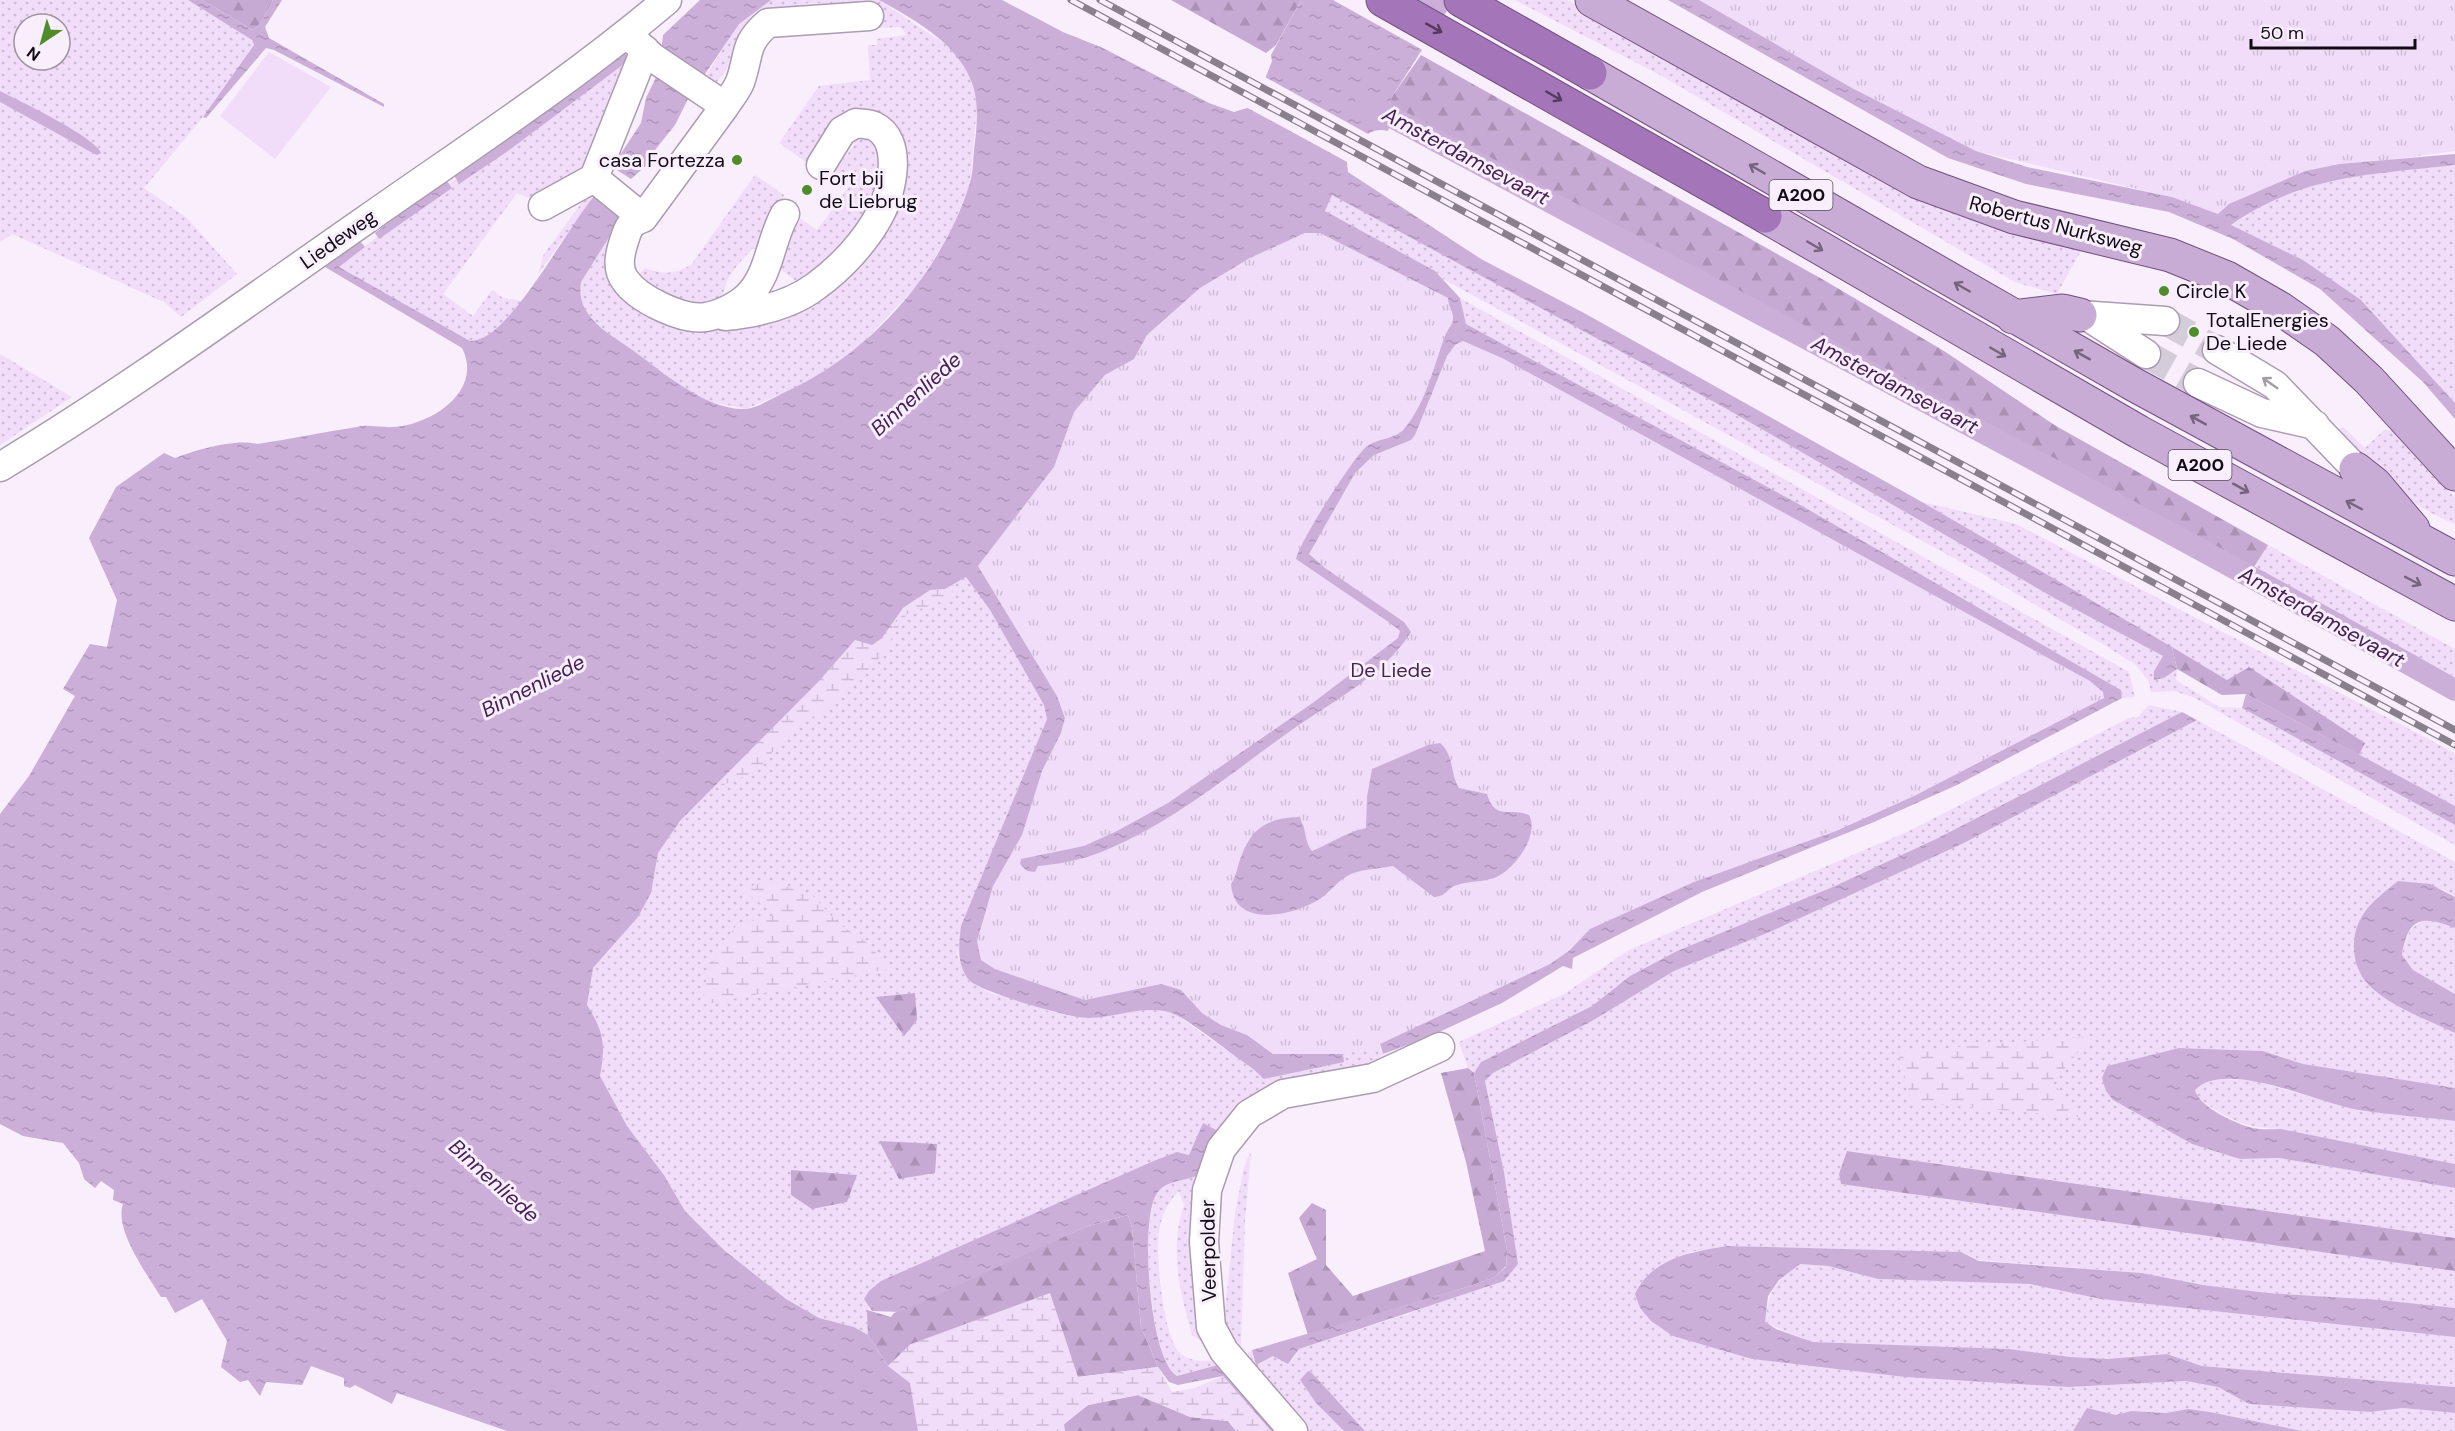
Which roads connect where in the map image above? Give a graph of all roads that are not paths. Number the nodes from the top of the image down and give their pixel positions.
1 (667, 0) edge
2 (1383, 0) edge
3 (1461, 0) edge
4 (1592, 0) edge
5 (869, 16) dead end
6 (641, 47) junction
7 (1590, 73) joint
8 (715, 99) junction
9 (821, 165) dead end
10 (594, 178) junction
11 (543, 206) dead end
12 (786, 214) dead end
13 (1764, 216) joint
14 (644, 218) junction
15 (2080, 315) junction
16 (2013, 317) junction
17 (705, 318) junction
18 (2165, 321) tunnel mouth
19 (2217, 350) tunnel mouth
20 (2146, 354) tunnel mouth
21 (2198, 383) tunnel mouth
22 (2316, 425) junction
23 (0, 467) edge
24 (2356, 469) joint
25 (2455, 474) edge
26 (2424, 542) junction
27 (2455, 559) edge
28 (2455, 604) edge
29 (1440, 1047) dead end
30 (1293, 1431) edge

1 - 6 street, Liedeweg
2 -> 13 highway, A200
3 - 7 highway, A200
4 - 25 main road, Robertus Nurksweg
5 - 8 street
6 - 8 street
6 - 10 street
6 - 23 street, Liedeweg
16 -> 7 main road, A200
8 - 14 street
9 - 17 street
10 - 11 street
10 - 14 street
12 - 17 street
13 -> 28 main road, A200
14 - 17 street
15 - 16 main road
15 - 18 street
15 - 20 street
26 -> 16 main road, A200
22 -> 19 street, A200
21 - 22 street
22 - 24 street, A200
24 - 26 main road, A200
26 - 27 main road, A200
29 - 30 street, Veerpolder

